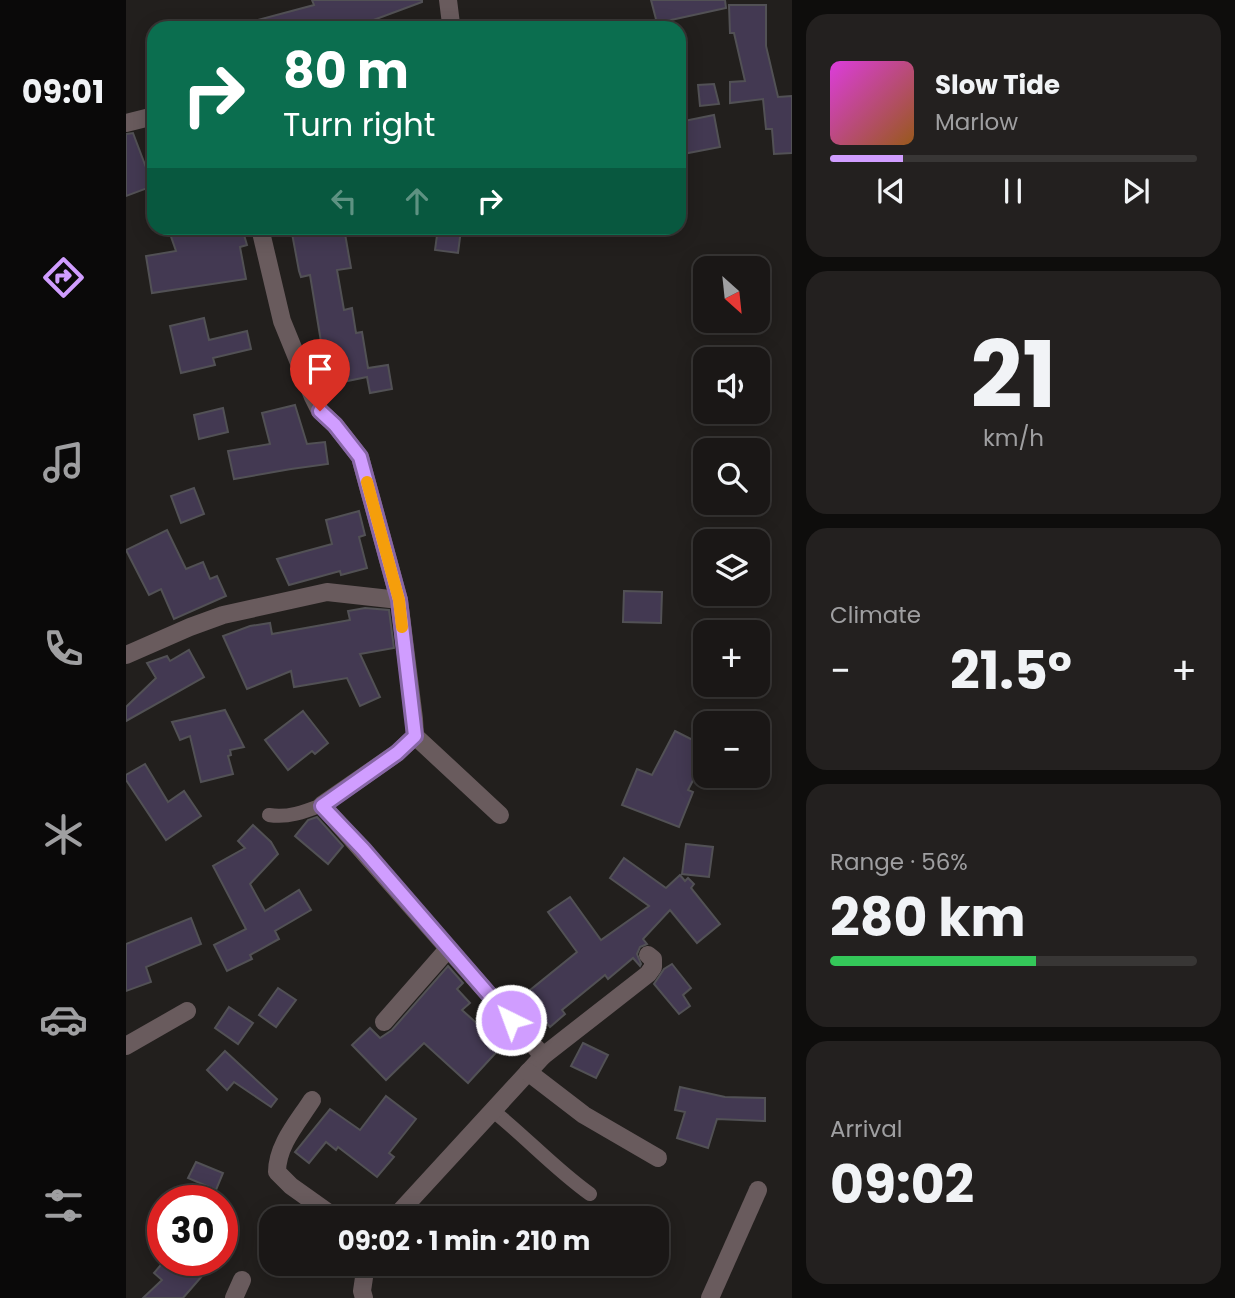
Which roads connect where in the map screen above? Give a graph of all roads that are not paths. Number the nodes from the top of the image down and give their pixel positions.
1 (448, 0) edge
2 (451, 21) edge
3 (147, 118) edge
4 (126, 123) edge
5 (262, 235) edge
6 (399, 600) junction
7 (126, 654) edge
8 (415, 736) junction
9 (322, 806) junction
10 (269, 815) dead end
11 (500, 815) dead end
12 (447, 949) junction
13 (648, 955) dead end
14 (187, 1011) dead end
15 (384, 1022) dead end
16 (126, 1046) edge
17 (543, 1056) junction
18 (528, 1072) junction
19 (312, 1100) dead end
20 (492, 1110) junction
21 (658, 1158) dead end
22 (758, 1190) dead end
23 (590, 1194) dead end
24 (319, 1206) edge
25 (405, 1206) edge
26 (364, 1276) edge
27 (242, 1280) dead end
28 (234, 1298) edge
29 (364, 1298) edge
30 (710, 1298) edge

1 - 2 street
3 - 4 street
5 - 6 street
6 - 7 street
6 - 8 street
8 - 9 street
8 - 11 street
9 - 10 lane
9 - 12 street
12 - 15 street
12 - 17 street
13 - 17 street
14 - 16 street
17 - 18 street
18 - 20 street
18 - 21 street
19 - 24 street
20 - 23 lane
20 - 25 street
22 - 30 street
26 - 29 street
27 - 28 street

